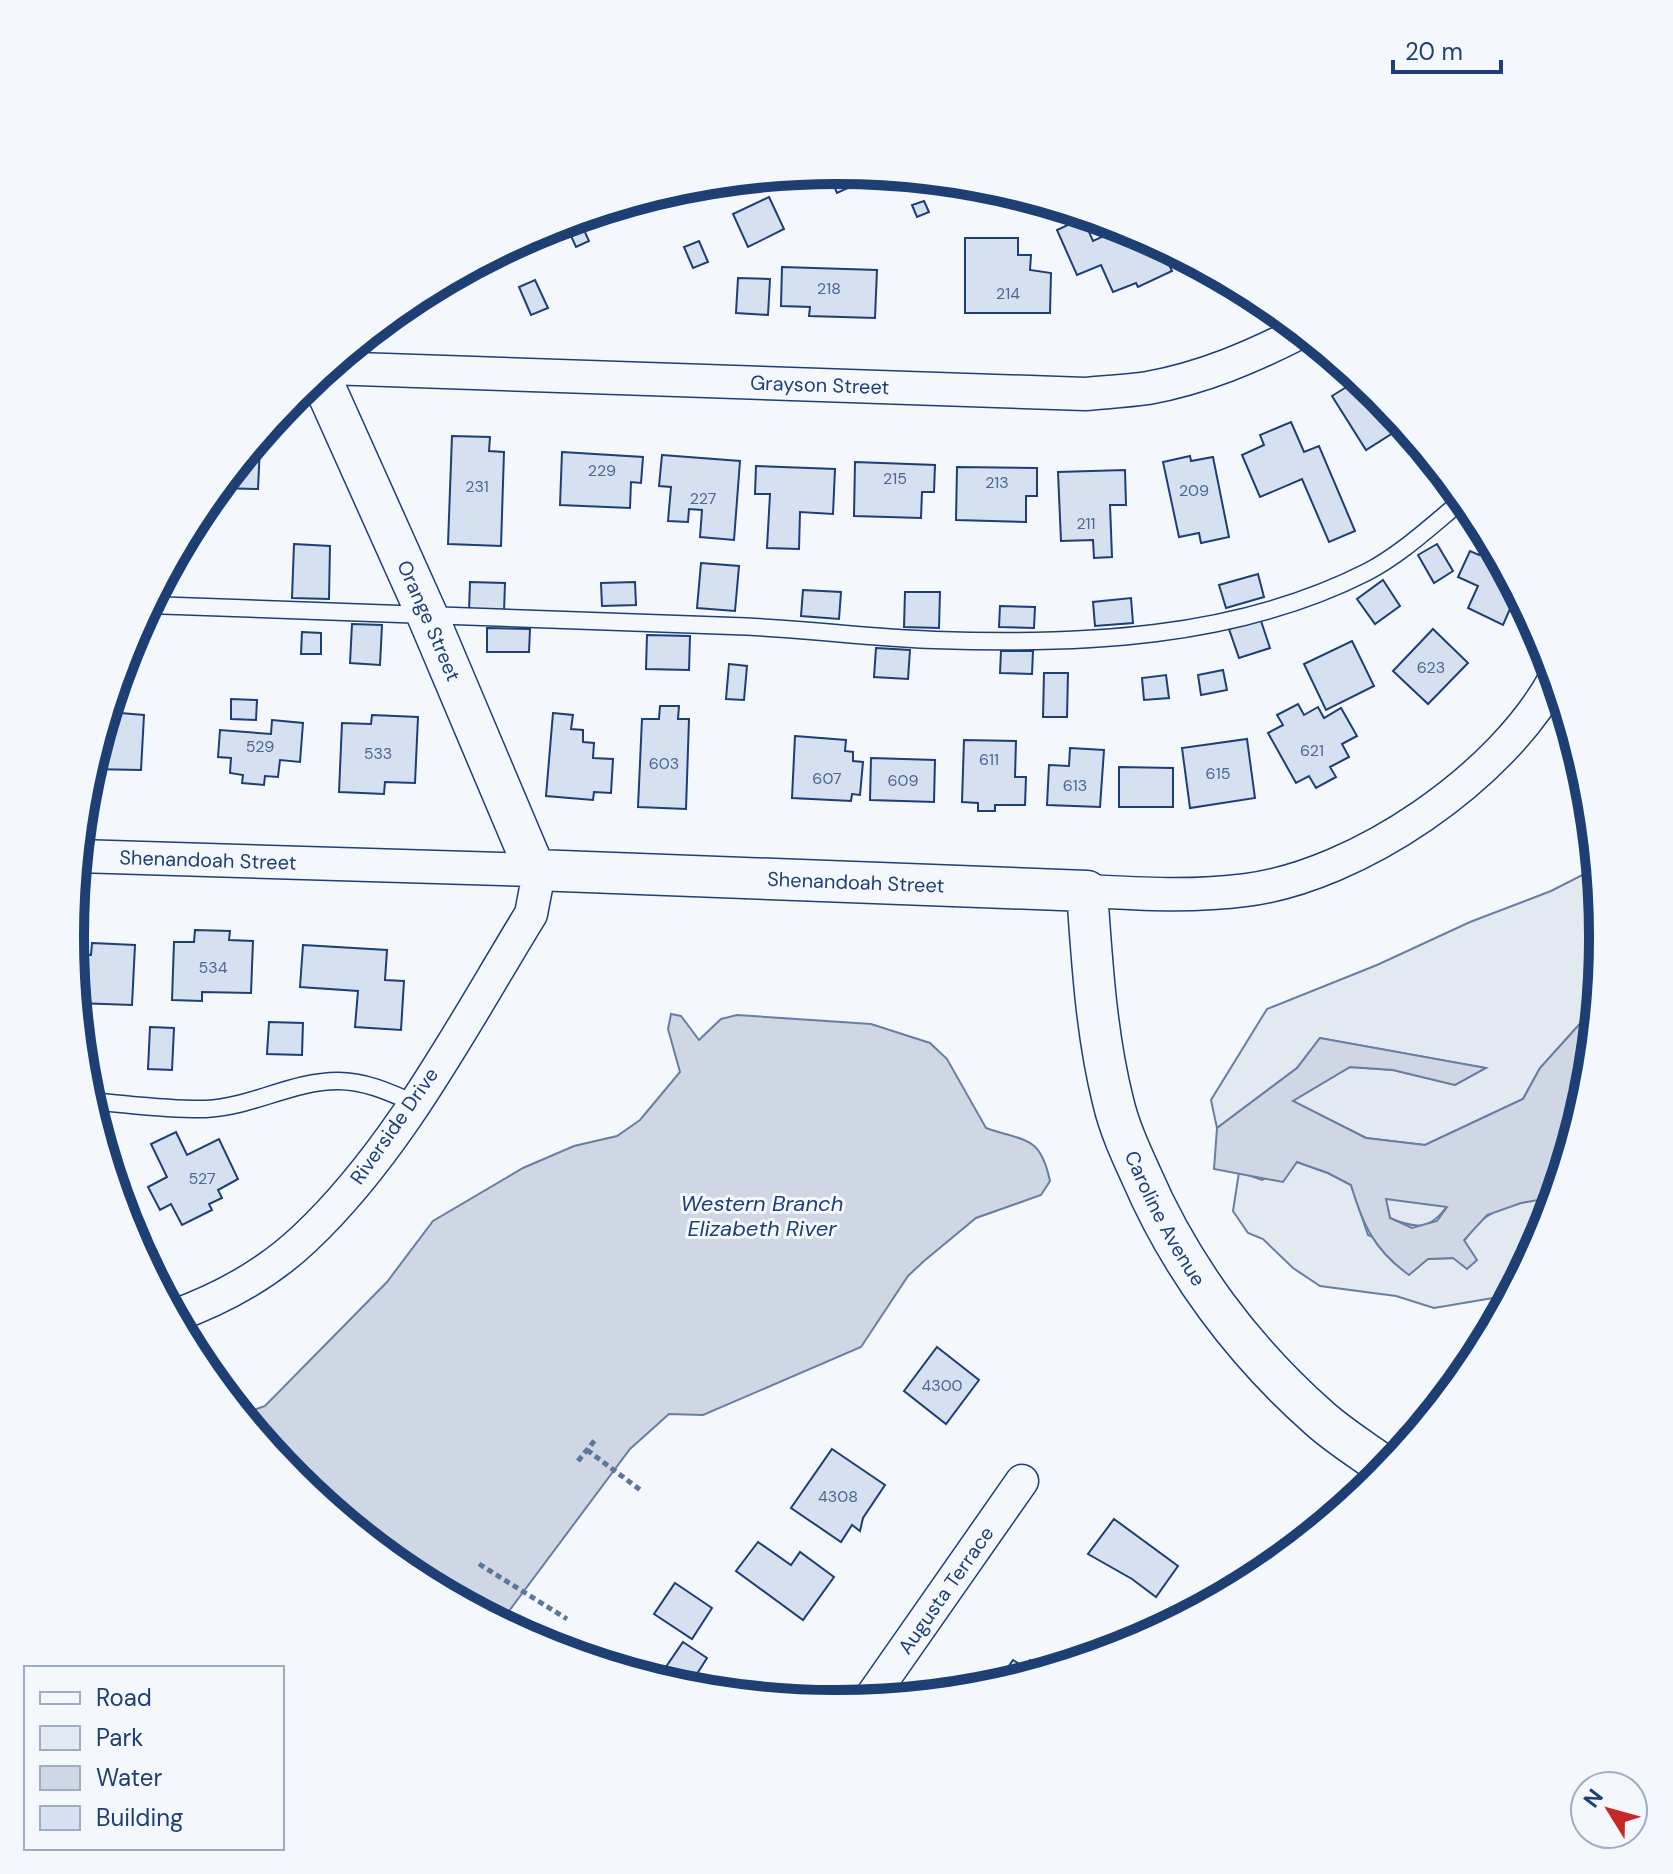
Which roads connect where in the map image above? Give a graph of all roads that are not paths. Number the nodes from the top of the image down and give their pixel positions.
1 (1291, 337) edge
2 (343, 369) edge
3 (324, 386) edge
4 (1454, 507) edge
5 (161, 606) edge
6 (428, 617) junction
7 (1547, 690) edge
8 (89, 856) edge
9 (535, 870) junction
10 (1087, 891) junction
11 (102, 1102) edge
12 (414, 1103) junction
13 (185, 1312) edge
14 (1377, 1461) edge
15 (1022, 1481) dead end
16 (877, 1688) edge

1 - 2 street, Grayson Street
3 - 6 street, Orange Street
4 - 6 lane
5 - 6 lane
6 - 9 street, Orange Street
7 - 10 street, Shenandoah Street
8 - 9 street, Shenandoah Street
9 - 10 street, Shenandoah Street
9 - 12 street, Riverside Drive
10 - 14 street, Caroline Avenue
11 - 12 lane
12 - 13 street, Riverside Drive
15 - 16 street, Augusta Terrace

